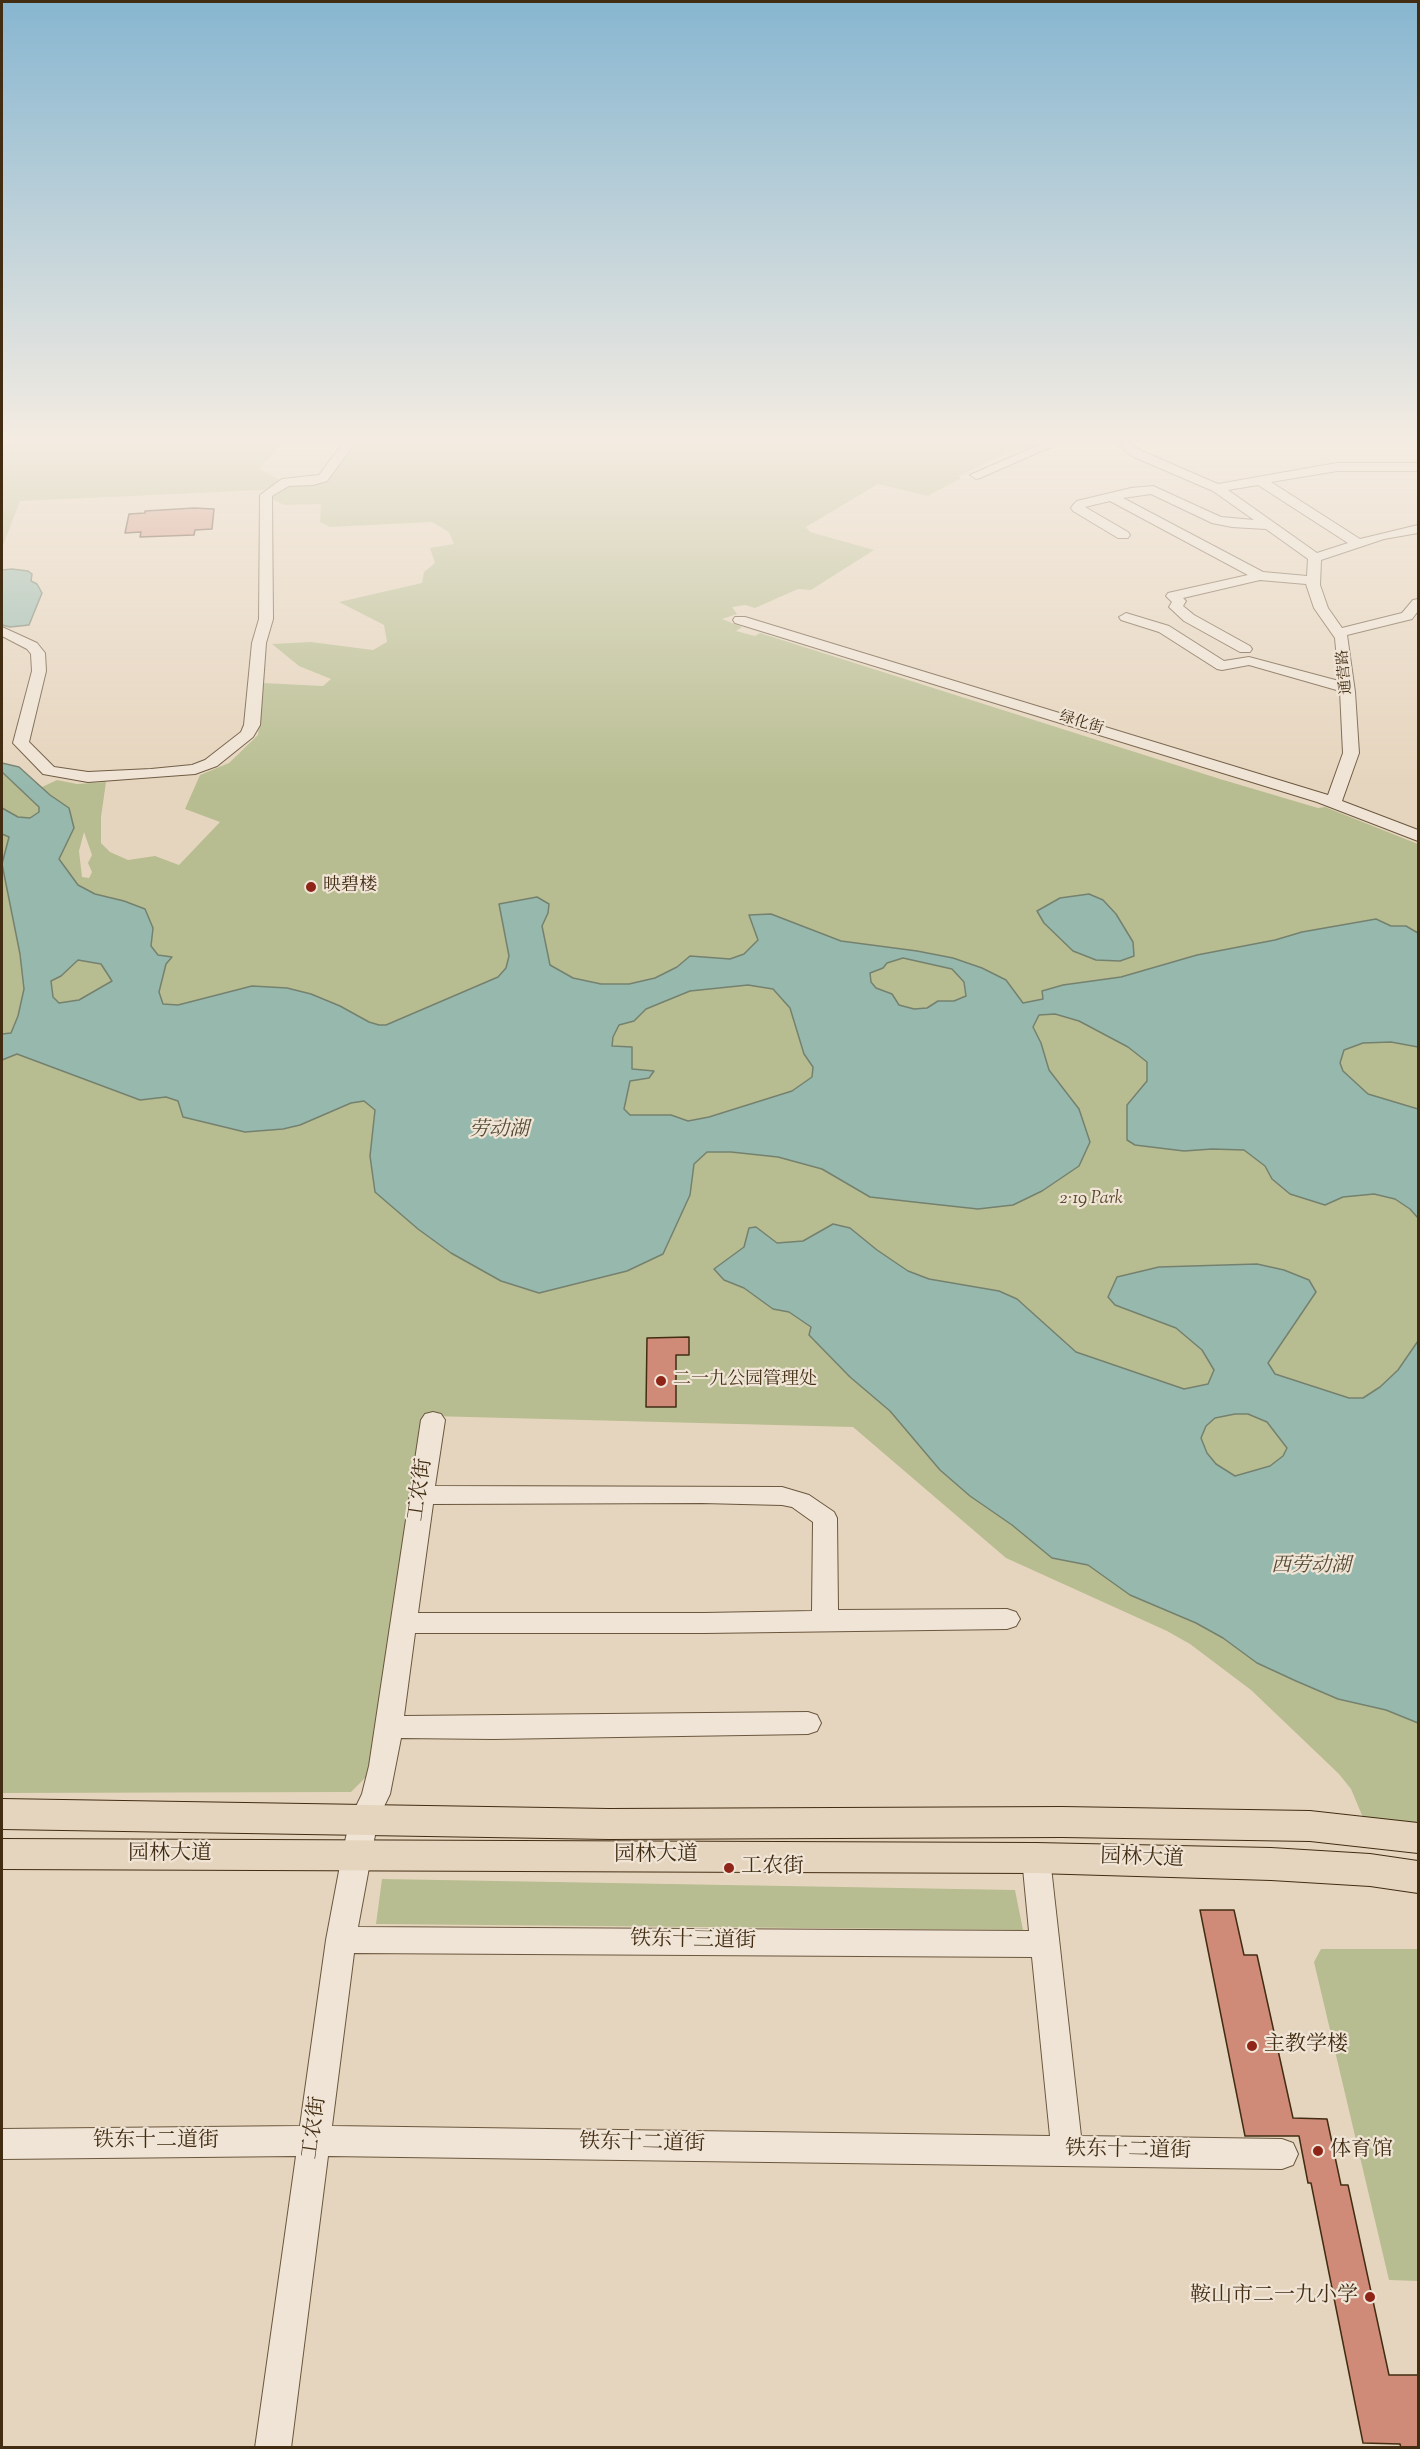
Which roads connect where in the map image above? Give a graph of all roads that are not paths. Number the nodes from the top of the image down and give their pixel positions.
1 (266, 557) edge
2 (1225, 557) edge
3 (1316, 558) edge
4 (1260, 576) junction
5 (1313, 581) junction
6 (1419, 603) edge
7 (1126, 617) dead end
8 (740, 620) dead end
9 (2, 631) edge
10 (1339, 633) junction
11 (1245, 649) dead end
12 (1347, 688) junction
13 (1334, 803) junction
14 (1419, 836) edge
15 (433, 1420) dead end
16 (422, 1495) junction
17 (1007, 1618) dead end
18 (825, 1620) junction
19 (403, 1623) junction
20 (808, 1723) dead end
21 (388, 1727) junction
22 (2, 1814) edge
23 (364, 1819) junction
24 (1419, 1838) edge
25 (2, 1854) edge
26 (320, 1855) junction
27 (356, 1855) junction
28 (1036, 1858) junction
29 (1419, 1877) edge
30 (341, 1940) junction
31 (1045, 1944) junction
32 (314, 2141) junction
33 (2, 2144) edge
34 (1067, 2151) junction
35 (1282, 2154) dead end
36 (273, 2448) edge

1 - 9 street
2 - 4 street
3 - 5 street, 通营路
4 - 5 street
4 - 11 street
5 - 10 street, 通营路
6 - 10 street
7 - 12 street
8 - 13 street, 绿化街
10 - 12 street, 通营路
12 - 13 street, 通营路
13 - 14 street, 绿化街
15 - 16 street, 工农街
16 - 18 street
16 - 19 street, 工农街
17 - 18 street
18 - 19 street
19 - 21 street, 工农街
20 - 21 street
21 - 23 street, 工农街
22 - 23 main road
23 - 24 main road
23 - 26 street
23 - 27 street, 工农街
25 - 26 main road, 园林大道
26 - 27 main road, 园林大道
27 - 28 main road, 园林大道
27 - 30 street, 工农街
28 - 29 main road, 园林大道
28 - 31 street
30 - 31 street, 铁东十三道街
30 - 32 street, 工农街
31 - 34 street
32 - 33 street, 铁东十二道街
32 - 34 street, 铁东十二道街
32 - 36 street, 工农街
34 - 35 street, 铁东十二道街

